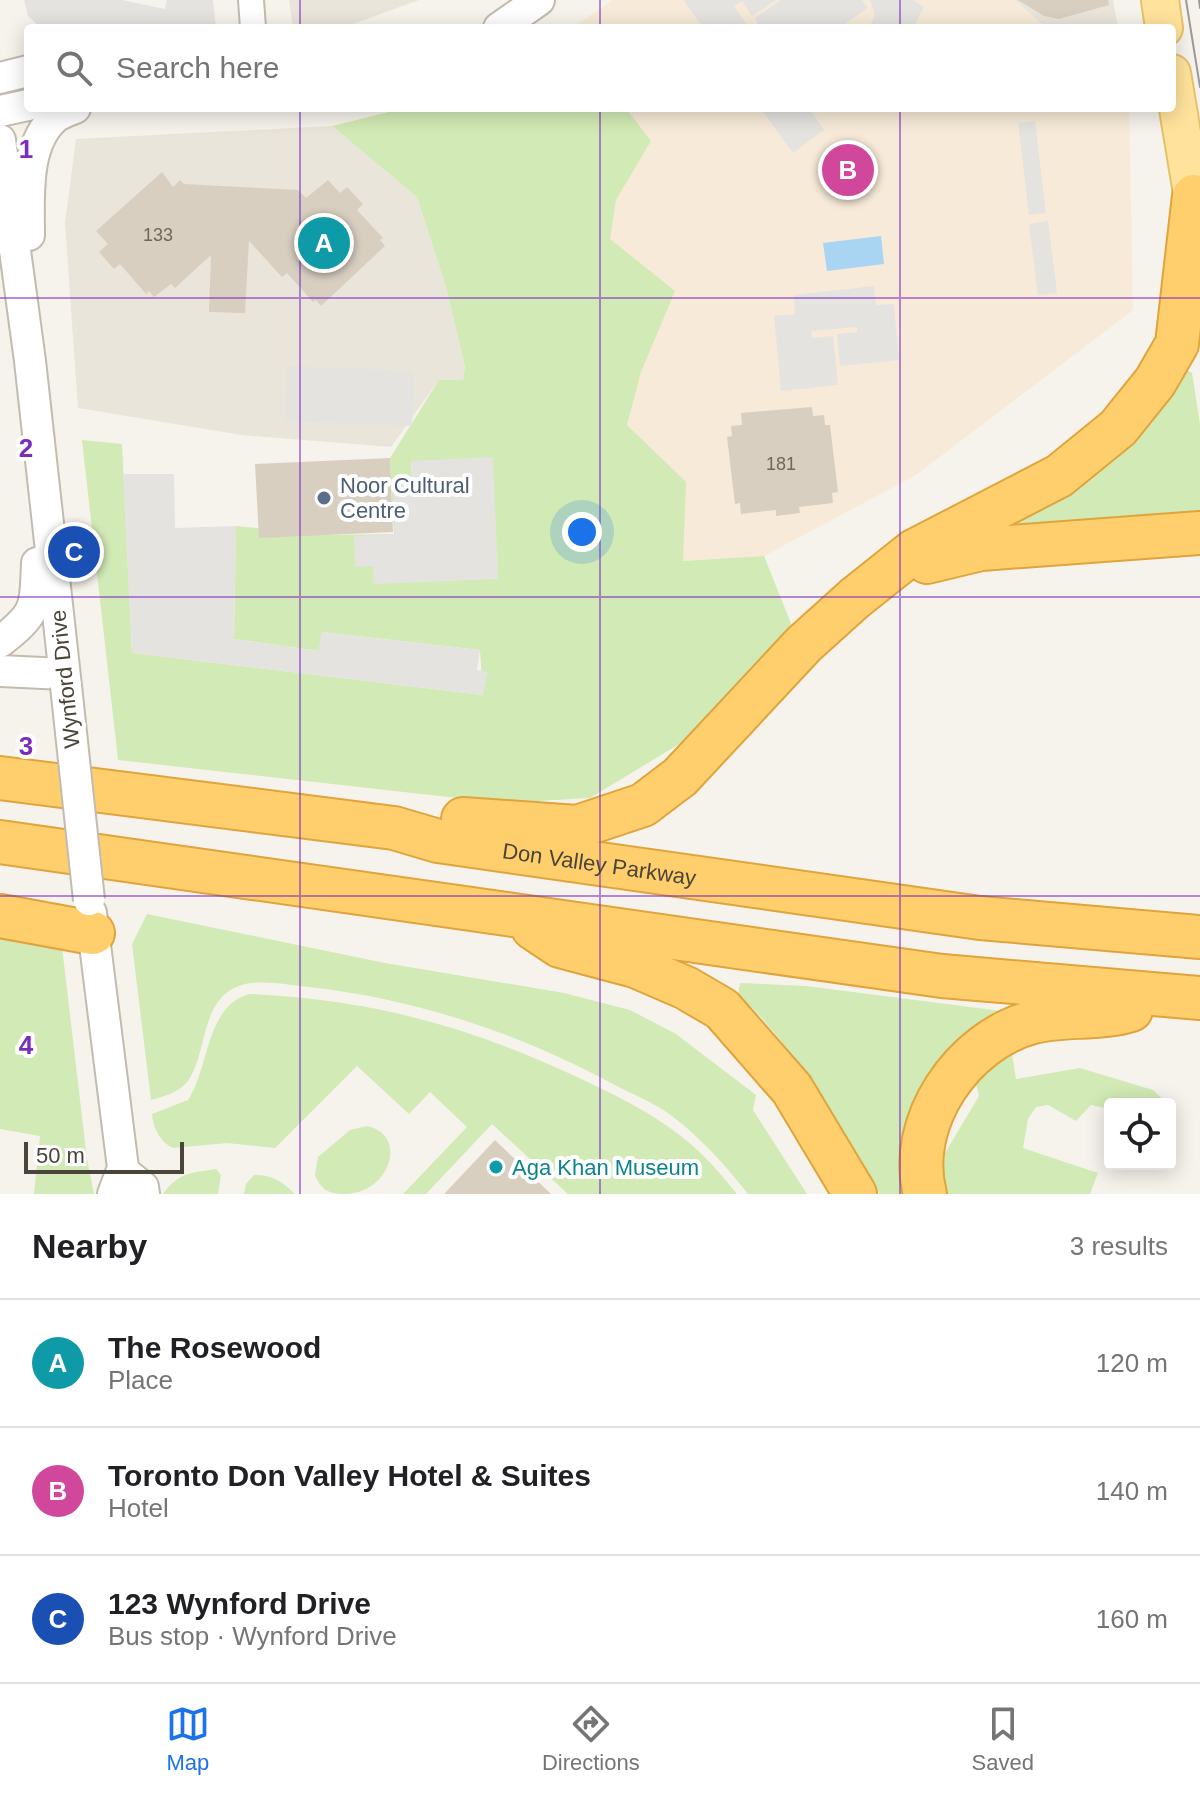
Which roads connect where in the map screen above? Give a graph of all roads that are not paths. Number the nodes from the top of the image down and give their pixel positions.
1 (251, 0) edge
2 (539, 0) edge
3 (1160, 0) edge
4 (253, 24) edge
5 (505, 24) edge
6 (1163, 24) edge
7 (24, 72) edge
8 (0, 78) edge
9 (1176, 95) edge
10 (24, 106) edge
11 (0, 111) edge
12 (66, 112) edge
13 (0, 140) edge
14 (1194, 196) junction
15 (1200, 241) edge
16 (30, 361) junction
17 (40, 453) junction
18 (1200, 533) edge
19 (855, 598) junction
20 (0, 642) edge
21 (0, 671) edge
22 (65, 680) junction
23 (0, 778) edge
24 (394, 828) junction
25 (0, 842) edge
26 (513, 913) junction
27 (0, 916) edge
28 (91, 916) junction
29 (1200, 937) edge
30 (1186, 997) edge
31 (118, 1182) edge
32 (144, 1194) edge
33 (855, 1194) edge
34 (925, 1194) edge

1 - 4 street
2 - 5 street
3 - 6 main road
7 - 8 street
9 - 14 main road
10 - 11 street
12 - 16 street
13 - 16 street, Wynford Drive
14 - 15 main road
14 - 19 highway
16 - 17 street, Wynford Drive
17 - 20 street
17 - 22 street, Wynford Drive
18 - 19 highway
19 - 24 highway
21 - 22 street
22 - 28 street, Wynford Drive, bridge
23 - 24 highway, Don Valley Parkway
24 - 29 highway, Don Valley Parkway
25 - 26 highway
26 - 30 highway
26 - 33 highway
27 - 28 highway
28 - 31 street, Wynford Drive
30 - 34 highway
31 - 32 street, Wynford Drive

